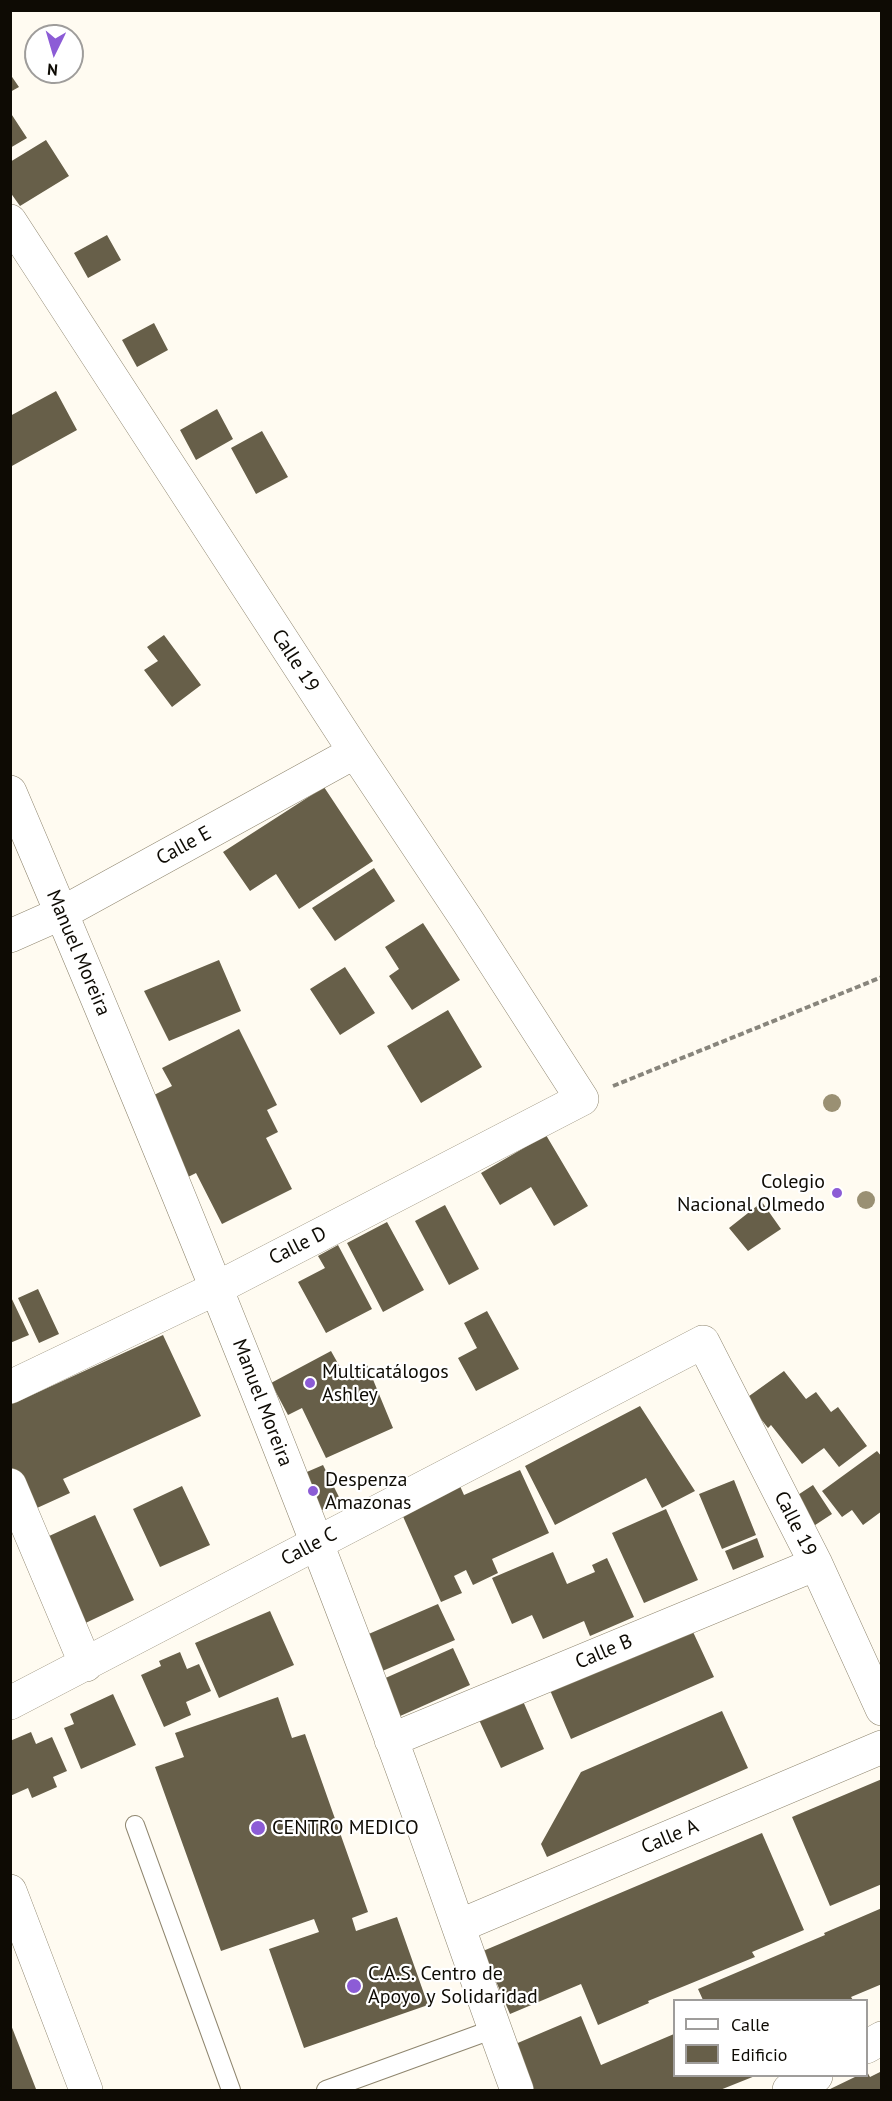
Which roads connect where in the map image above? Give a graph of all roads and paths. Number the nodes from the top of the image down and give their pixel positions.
1 (10, 221) edge
2 (355, 752) junction
3 (10, 792) edge
4 (62, 913) junction
5 (10, 936) edge
6 (882, 977) edge
7 (582, 1099) junction
8 (217, 1288) junction
9 (703, 1342) joint
10 (10, 1388) edge
11 (10, 1485) edge
12 (316, 1543) junction
13 (816, 1564) junction
14 (86, 1665) junction
15 (10, 1703) edge
16 (882, 1709) edge
17 (392, 1740) junction
18 (882, 1747) edge
19 (135, 1825) dead end
20 (10, 1891) edge
21 (459, 1926) junction
22 (494, 2029) junction
23 (882, 2038) edge
24 (868, 2046) edge
25 (814, 2077) edge
26 (86, 2091) edge
27 (231, 2091) edge
28 (326, 2091) edge
29 (517, 2091) edge
30 (789, 2091) edge

1 - 2 street, Calle 19
2 - 4 street, Calle E
2 - 7 street, Calle 19
3 - 4 street, Manuel Moreira
4 - 5 street, Calle E
4 - 8 street, Manuel Moreira
6 - 7 path
7 - 8 street, Calle D
8 - 10 street, Calle D
8 - 12 street, Manuel Moreira
9 - 12 street, Calle C
9 - 13 street, Calle 19
11 - 14 street
12 - 14 street, Calle C
12 - 17 street, Manuel Moreira
13 - 16 street, Calle 19
13 - 17 street, Calle B
14 - 15 street, Calle C
17 - 21 street, Manuel Moreira
18 - 21 street, Calle A
19 - 27 lane
20 - 26 street
21 - 22 street, Manuel Moreira
22 - 28 lane
22 - 29 street, Manuel Moreira
23 - 24 street
25 - 30 street

